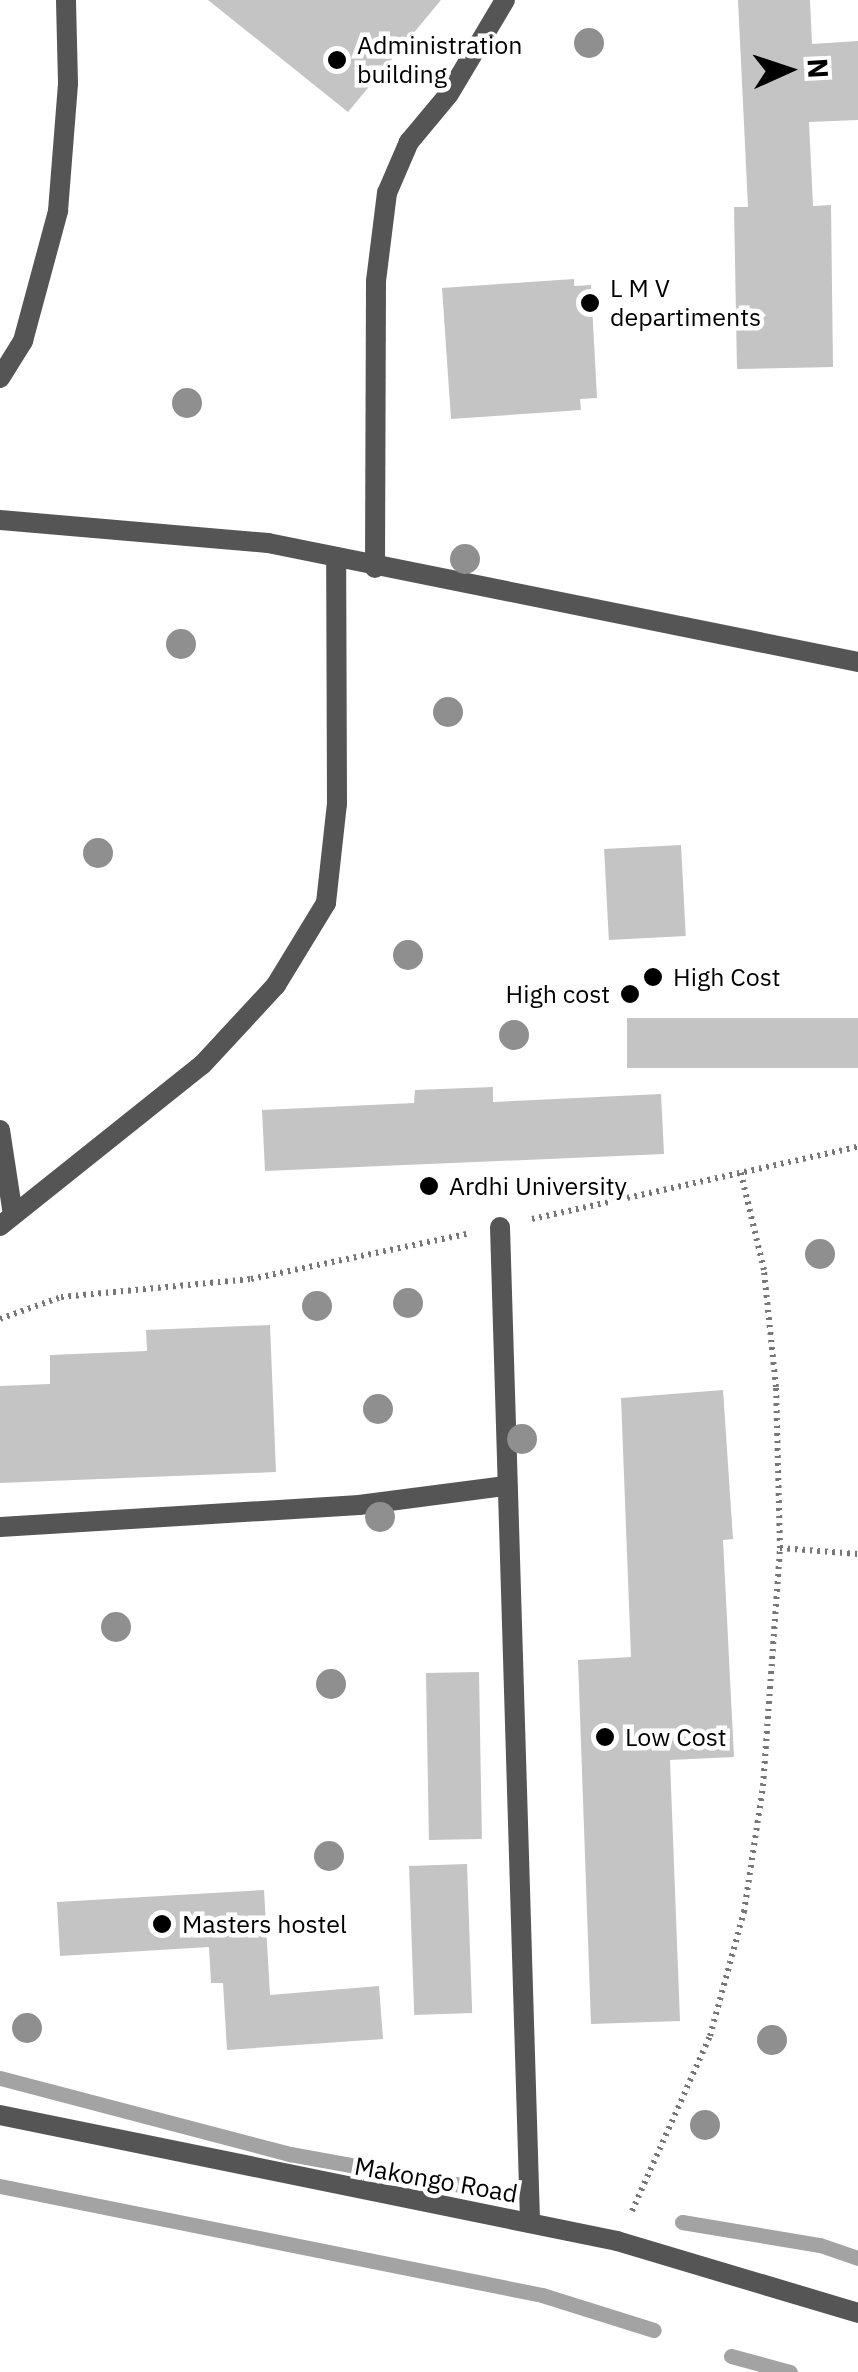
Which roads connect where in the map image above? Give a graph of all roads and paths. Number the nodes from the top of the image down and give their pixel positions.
1 (66, 0) edge
2 (505, 0) edge
3 (0, 378) edge
4 (0, 520) edge
5 (336, 557) junction
6 (375, 568) junction
7 (858, 662) edge
8 (0, 1130) edge
9 (858, 1148) edge
10 (740, 1170) junction
11 (6, 1221) edge
12 (500, 1227) junction
13 (0, 1320) edge
14 (506, 1486) junction
15 (0, 1527) edge
16 (780, 1548) junction
17 (858, 1554) edge
18 (0, 2115) edge
19 (530, 2223) junction
20 (617, 2240) junction
21 (858, 2314) edge

1 - 3 street
2 - 6 street
4 - 5 street
5 - 6 street
5 - 11 street
6 - 7 street
8 - 11 street
9 - 10 path
10 - 12 path
10 - 16 path
12 - 13 path
12 - 14 street
14 - 15 street
14 - 19 street
16 - 17 path
16 - 20 path
18 - 19 street, Makongo Road
19 - 20 street, Makongo Road
20 - 21 street, Makongo Road

